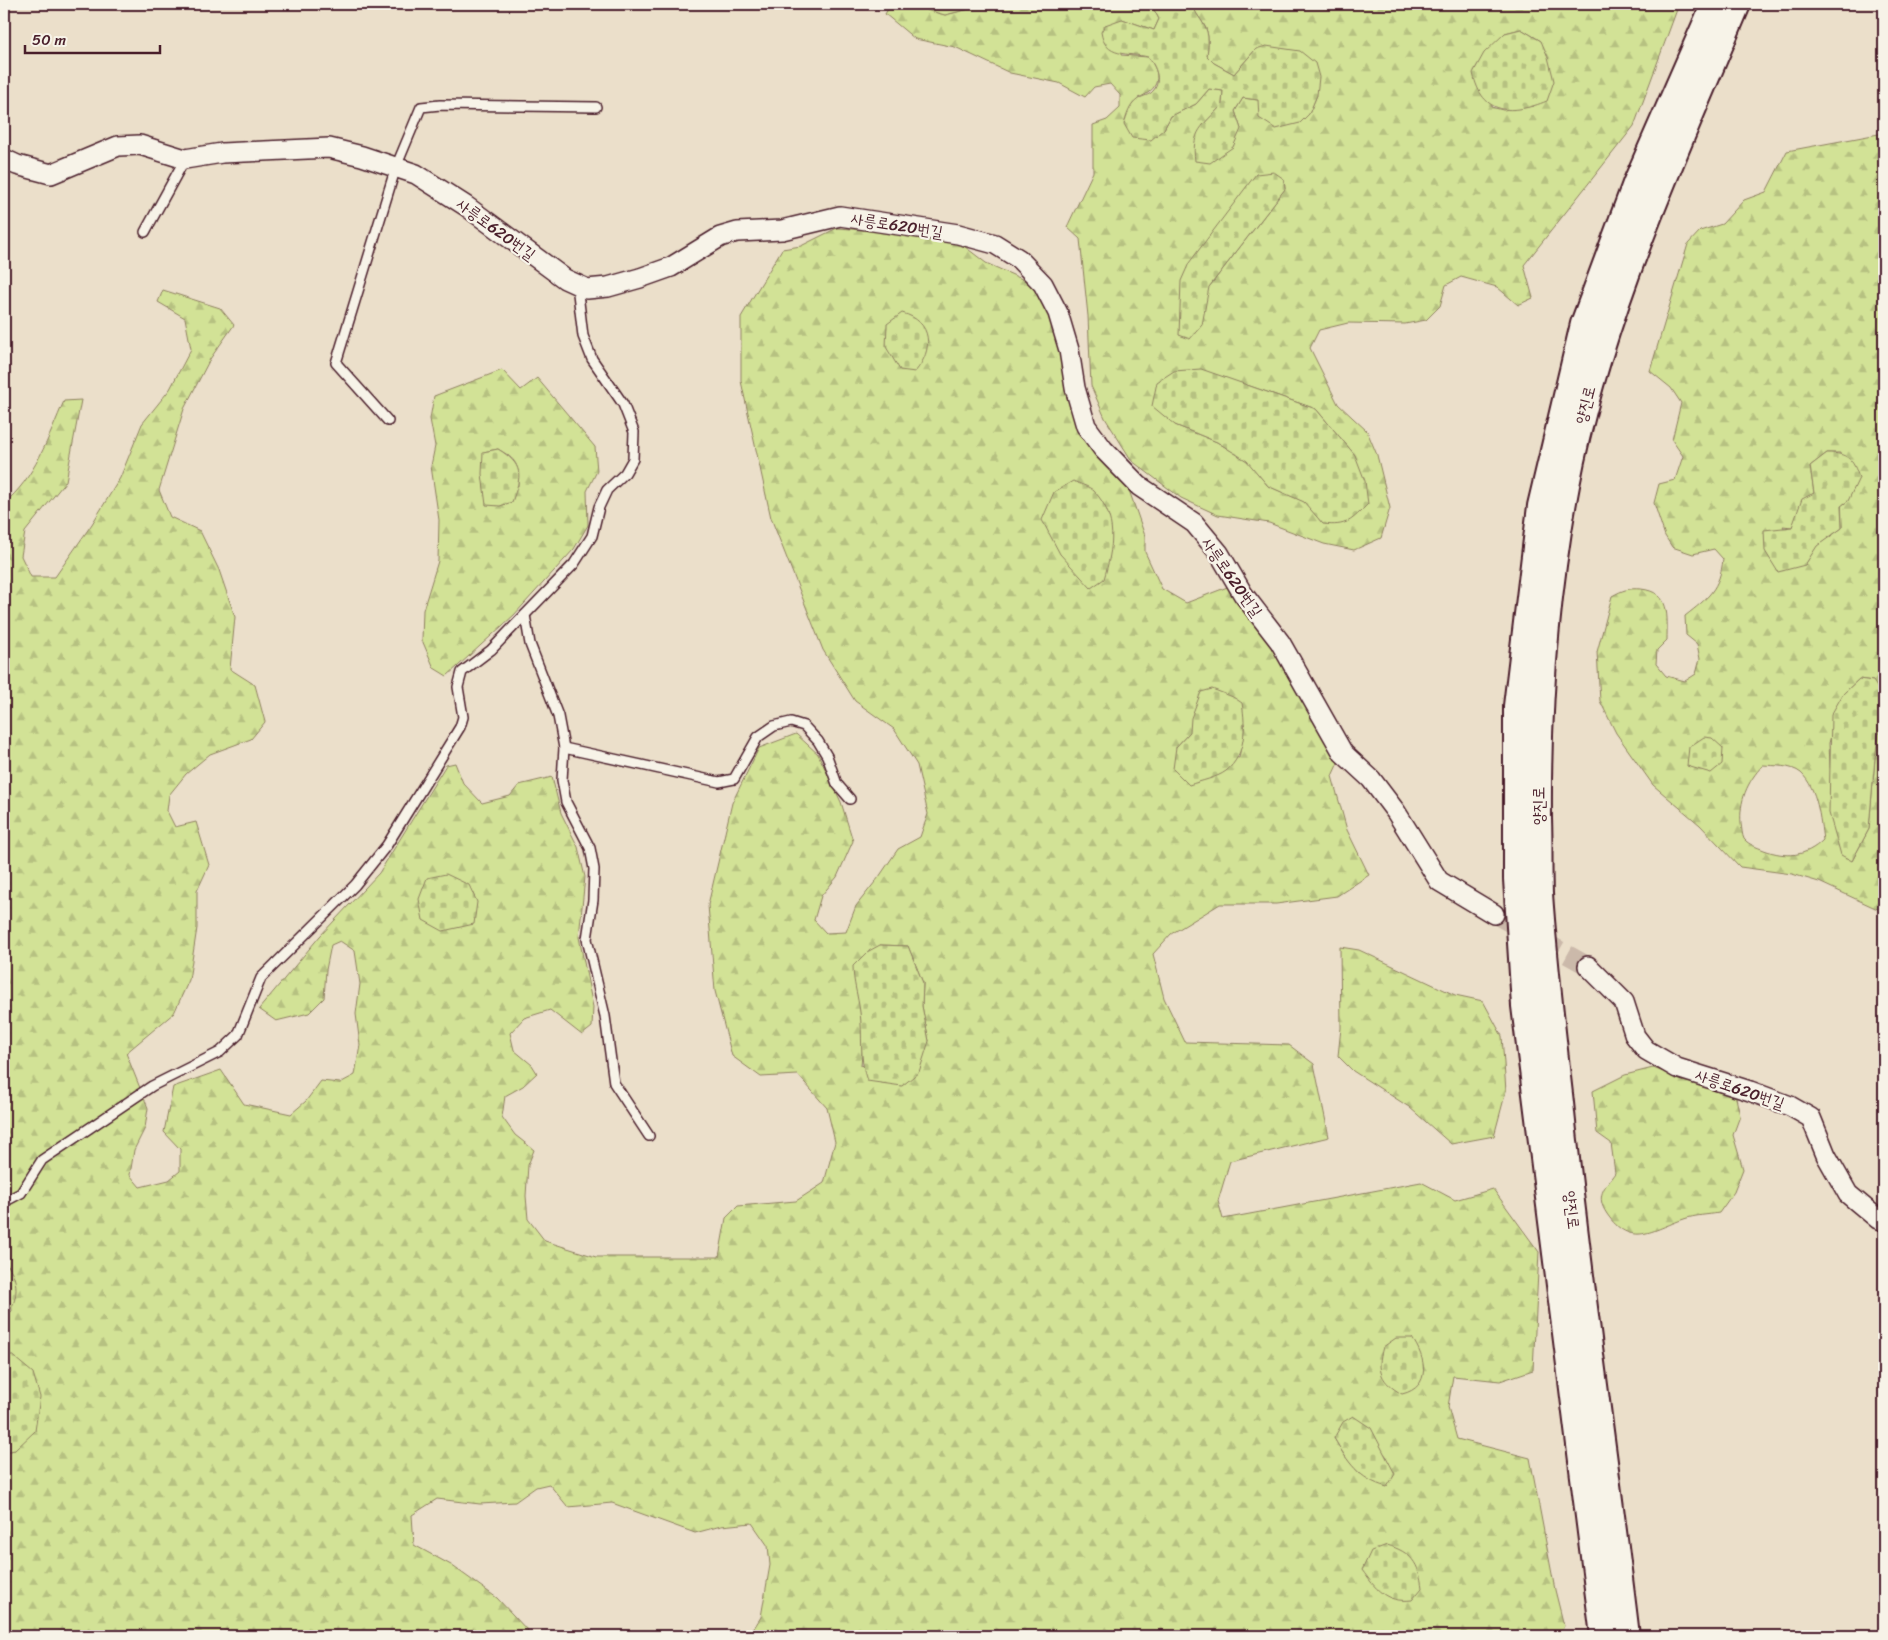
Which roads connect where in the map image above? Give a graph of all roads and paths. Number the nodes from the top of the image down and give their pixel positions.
1 (1715, 4) edge
2 (1737, 4) edge
3 (596, 107) dead end
4 (4, 159) edge
5 (185, 159) junction
6 (396, 167) junction
7 (145, 232) dead end
8 (577, 284) junction
9 (388, 422) dead end
10 (525, 615) junction
11 (564, 748) junction
12 (850, 799) dead end
13 (1494, 914) tunnel mouth
14 (1588, 966) tunnel mouth
15 (649, 1136) dead end
16 (4, 1202) edge
17 (1884, 1221) edge
18 (1604, 1636) edge
19 (1626, 1636) edge

1 - 18 main road, 양진로
2 - 19 main road, 양진로
3 - 6 lane
4 - 5 street, 사릉로620번길
5 - 6 street, 사릉로620번길
5 - 7 lane
6 - 8 street, 사릉로620번길
6 - 9 lane
8 - 10 lane
8 - 13 street, 사릉로620번길
10 - 11 lane
10 - 16 lane
11 - 12 lane
11 - 15 lane
14 - 17 street, 사릉로620번길

